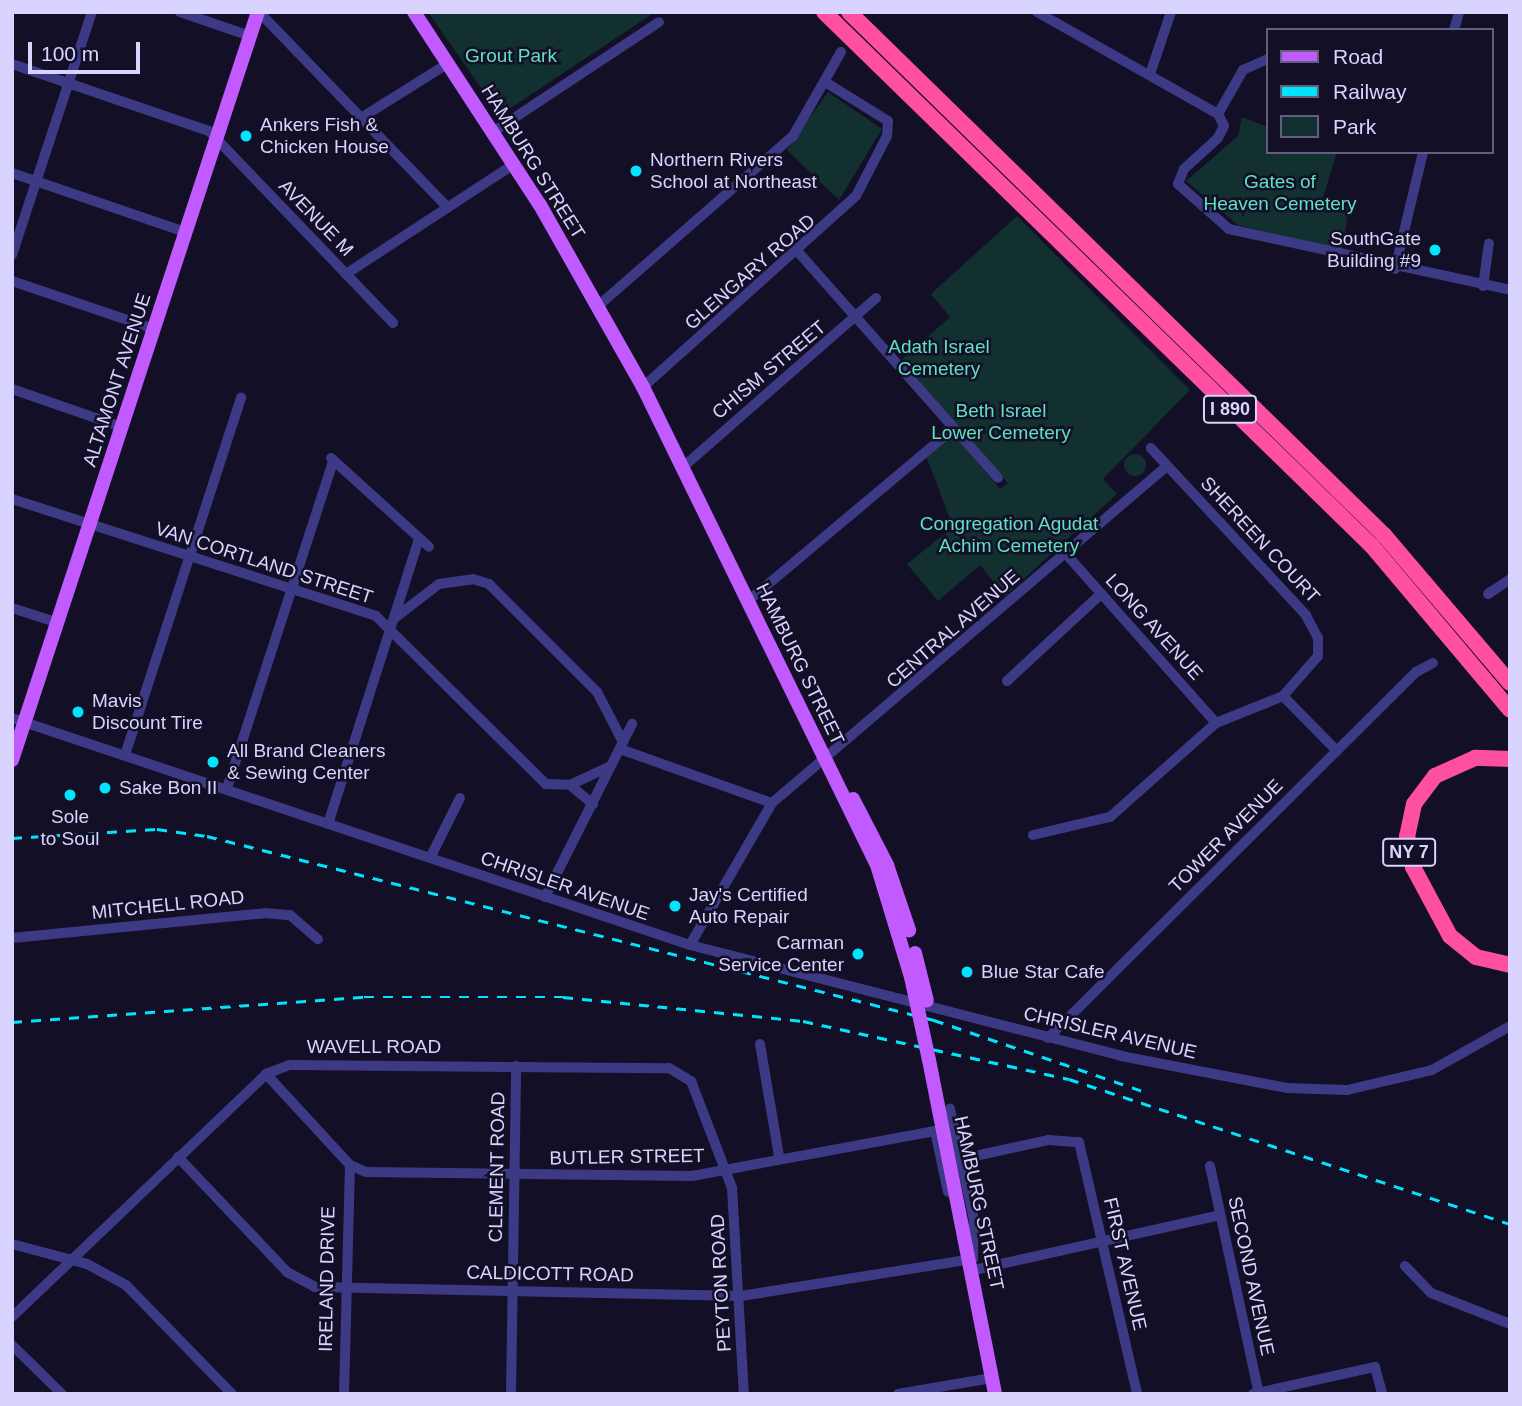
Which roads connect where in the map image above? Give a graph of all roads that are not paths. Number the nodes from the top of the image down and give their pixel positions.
1 (92, 12) edge
2 (180, 12) edge
3 (259, 12) edge
4 (414, 12) edge
5 (824, 12) edge
6 (849, 12) edge
7 (1037, 12) edge
8 (1171, 12) edge
9 (659, 22) dead end
10 (250, 37) junction
11 (841, 52) dead end
12 (1266, 60) edge
13 (12, 64) edge
14 (447, 64) junction
15 (1150, 74) junction
16 (825, 82) junction
17 (67, 83) junction
18 (1218, 114) junction
19 (361, 118) junction
20 (493, 132) junction
21 (216, 137) junction
22 (1423, 154) edge
23 (514, 164) junction
24 (12, 173) edge
25 (35, 181) junction
26 (448, 208) junction
27 (185, 232) junction
28 (1489, 243) dead end
29 (799, 253) junction
30 (12, 255) edge
31 (1395, 269) junction
32 (346, 274) junction
33 (12, 281) edge
34 (1483, 286) junction
35 (1510, 290) edge
36 (877, 298) dead end
37 (598, 306) junction
38 (855, 320) junction
39 (393, 323) dead end
40 (154, 330) junction
41 (643, 387) junction
42 (12, 389) edge
43 (241, 397) dead end
44 (122, 427) junction
45 (953, 429) junction
46 (1151, 447) dead end
47 (1167, 466) junction
48 (682, 468) junction
49 (998, 478) dead end
50 (12, 499) edge
51 (90, 525) junction
52 (419, 538) junction
53 (429, 547) dead end
54 (1066, 554) junction
55 (190, 558) junction
56 (1510, 579) edge
57 (291, 589) junction
58 (1101, 594) junction
59 (1488, 594) dead end
60 (748, 601) junction
61 (12, 608) edge
62 (1453, 611) junction
63 (393, 621) junction
64 (58, 624) junction
65 (1433, 663) dead end
66 (1510, 673) edge
67 (1007, 681) dead end
68 (1510, 682) edge
69 (1283, 696) junction
70 (1510, 710) edge
71 (18, 720) edge
72 (1216, 723) junction
73 (632, 724) dead end
74 (622, 746) junction
75 (1337, 751) junction
76 (125, 755) junction
77 (1510, 759) edge
78 (12, 760) edge
79 (826, 761) junction
80 (611, 766) junction
81 (570, 785) junction
82 (227, 788) junction
83 (460, 797) dead end
84 (845, 797) junction
85 (772, 803) junction
86 (593, 804) junction
87 (328, 824) junction
88 (1033, 835) dead end
89 (430, 858) junction
90 (545, 897) junction
91 (12, 938) edge
92 (318, 939) dead end
93 (690, 945) junction
94 (1510, 965) edge
95 (927, 1001) junction
96 (1510, 1020) edge
97 (1510, 1026) edge
98 (1048, 1038) junction
99 (760, 1044) dead end
100 (1482, 1045) junction
101 (516, 1066) junction
102 (266, 1074) junction
103 (950, 1109) dead end
104 (779, 1156) junction
105 (178, 1157) junction
106 (961, 1159) junction
107 (351, 1165) junction
108 (1210, 1166) dead end
109 (727, 1170) junction
110 (515, 1176) junction
111 (1220, 1215) junction
112 (1102, 1243) junction
113 (12, 1244) edge
114 (69, 1259) junction
115 (970, 1263) junction
116 (1405, 1266) dead end
117 (344, 1289) junction
118 (513, 1290) junction
119 (741, 1296) junction
120 (12, 1317) edge
121 (1510, 1324) edge
122 (12, 1345) edge
123 (992, 1378) junction
124 (1257, 1393) edge
125 (62, 1394) edge
126 (232, 1394) edge
127 (344, 1394) edge
128 (511, 1394) edge
129 (744, 1394) edge
130 (898, 1394) edge
131 (995, 1394) edge
132 (1137, 1394) edge
133 (1381, 1394) edge

1 - 17 street
2 - 10 street
3 - 10 main road, ALTAMONT AVENUE
3 - 19 street
4 - 14 main road, HAMBURG STREET
5 - 70 highway, I 890
6 - 62 highway, I 890
7 - 15 street
8 - 15 street
9 - 20 street
10 - 21 main road, ALTAMONT AVENUE
11 - 16 street
12 - 18 street
13 - 17 street
14 - 19 street
14 - 20 main road, HAMBURG STREET
15 - 18 street
16 - 29 street, GLENGARY ROAD
16 - 37 street
17 - 21 street
17 - 25 street
18 - 31 street
19 - 26 street
20 - 23 main road, HAMBURG STREET
21 - 27 main road, ALTAMONT AVENUE
21 - 32 street, AVENUE M
22 - 31 street
23 - 26 street
23 - 37 main road, HAMBURG STREET
24 - 25 street
25 - 27 street
25 - 30 street
26 - 32 street
27 - 40 main road, ALTAMONT AVENUE
28 - 34 street
29 - 38 street
29 - 41 street, GLENGARY ROAD
31 - 34 street
32 - 39 street, AVENUE M
33 - 40 street
34 - 35 street
36 - 38 street, CHISM STREET
37 - 41 main road, HAMBURG STREET
38 - 45 street
38 - 48 street, CHISM STREET
40 - 44 main road, ALTAMONT AVENUE
41 - 48 main road, HAMBURG STREET
42 - 44 street
43 - 55 street
44 - 51 main road, ALTAMONT AVENUE
45 - 49 street
45 - 60 street
46 - 47 street, SHEREEN COURT
47 - 54 street, CENTRAL AVENUE
47 - 69 street, SHEREEN COURT
48 - 60 main road, HAMBURG STREET
50 - 51 street, VAN CORTLAND STREET
51 - 55 street, VAN CORTLAND STREET
51 - 64 main road, ALTAMONT AVENUE
52 - 53 street
52 - 57 street
52 - 63 street
54 - 58 street, LONG AVENUE
54 - 79 street, CENTRAL AVENUE
55 - 57 street, VAN CORTLAND STREET
55 - 76 street
56 - 59 street
57 - 63 street, VAN CORTLAND STREET
57 - 82 street
58 - 67 street
58 - 72 street, LONG AVENUE
60 - 79 main road, HAMBURG STREET
61 - 64 street
62 - 66 highway
62 - 68 highway, I 890
63 - 74 street
63 - 81 street, VAN CORTLAND STREET
63 - 87 street
64 - 71 main road, ALTAMONT AVENUE
65 - 75 street, TOWER AVENUE
69 - 72 street, SHEREEN COURT
69 - 75 street
71 - 76 street, CHRISLER AVENUE
71 - 78 main road, ALTAMONT AVENUE
72 - 88 street, SHEREEN COURT
73 - 74 street
74 - 80 street
74 - 85 street
75 - 98 street, TOWER AVENUE
76 - 82 street, CHRISLER AVENUE
77 - 94 highway, NY 7
79 - 84 main road, HAMBURG STREET
79 - 85 street, CENTRAL AVENUE
80 - 81 street
80 - 86 street
81 - 86 street, VAN CORTLAND STREET
82 - 87 street, CHRISLER AVENUE
83 - 89 street
84 - 95 main road
84 - 115 main road, HAMBURG STREET, bridge
85 - 93 street
86 - 90 street
87 - 89 street, CHRISLER AVENUE
89 - 90 street, CHRISLER AVENUE
90 - 93 street, CHRISLER AVENUE
91 - 92 street, MITCHELL ROAD
93 - 95 street, CHRISLER AVENUE
95 - 98 street, CHRISLER AVENUE
96 - 100 street, CHRISLER AVENUE
97 - 100 street, CHRISLER AVENUE
98 - 100 street, CHRISLER AVENUE
99 - 104 street
101 - 102 street, WAVELL ROAD
101 - 109 street, WAVELL ROAD
101 - 110 street, CLEMENT ROAD
102 - 105 street, WAVELL ROAD
102 - 107 street
103 - 106 street
104 - 109 street, BUTLER STREET
104 - 115 street, BUTLER STREET
105 - 114 street, WAVELL ROAD
105 - 117 street, CALDICOTT ROAD
106 - 112 street, FIRST AVENUE
106 - 115 street
107 - 110 street, BUTLER STREET
107 - 117 street, IRELAND DRIVE
108 - 111 street, SECOND AVENUE
109 - 110 street, BUTLER STREET
109 - 119 street, PEYTON ROAD
110 - 118 street, CLEMENT ROAD
111 - 112 street, CALDICOTT ROAD
111 - 124 street, SECOND AVENUE
112 - 115 street, CALDICOTT ROAD
112 - 132 street, FIRST AVENUE
113 - 114 street
114 - 120 street, WAVELL ROAD
114 - 126 street
115 - 119 street, CALDICOTT ROAD
115 - 123 main road, HAMBURG STREET
116 - 121 street
117 - 118 street, CALDICOTT ROAD
117 - 127 street, IRELAND DRIVE
118 - 119 street, CALDICOTT ROAD
118 - 128 street, CLEMENT ROAD
119 - 129 street, PEYTON ROAD
122 - 125 street
123 - 130 street
123 - 131 main road, HAMBURG STREET
124 - 133 street

